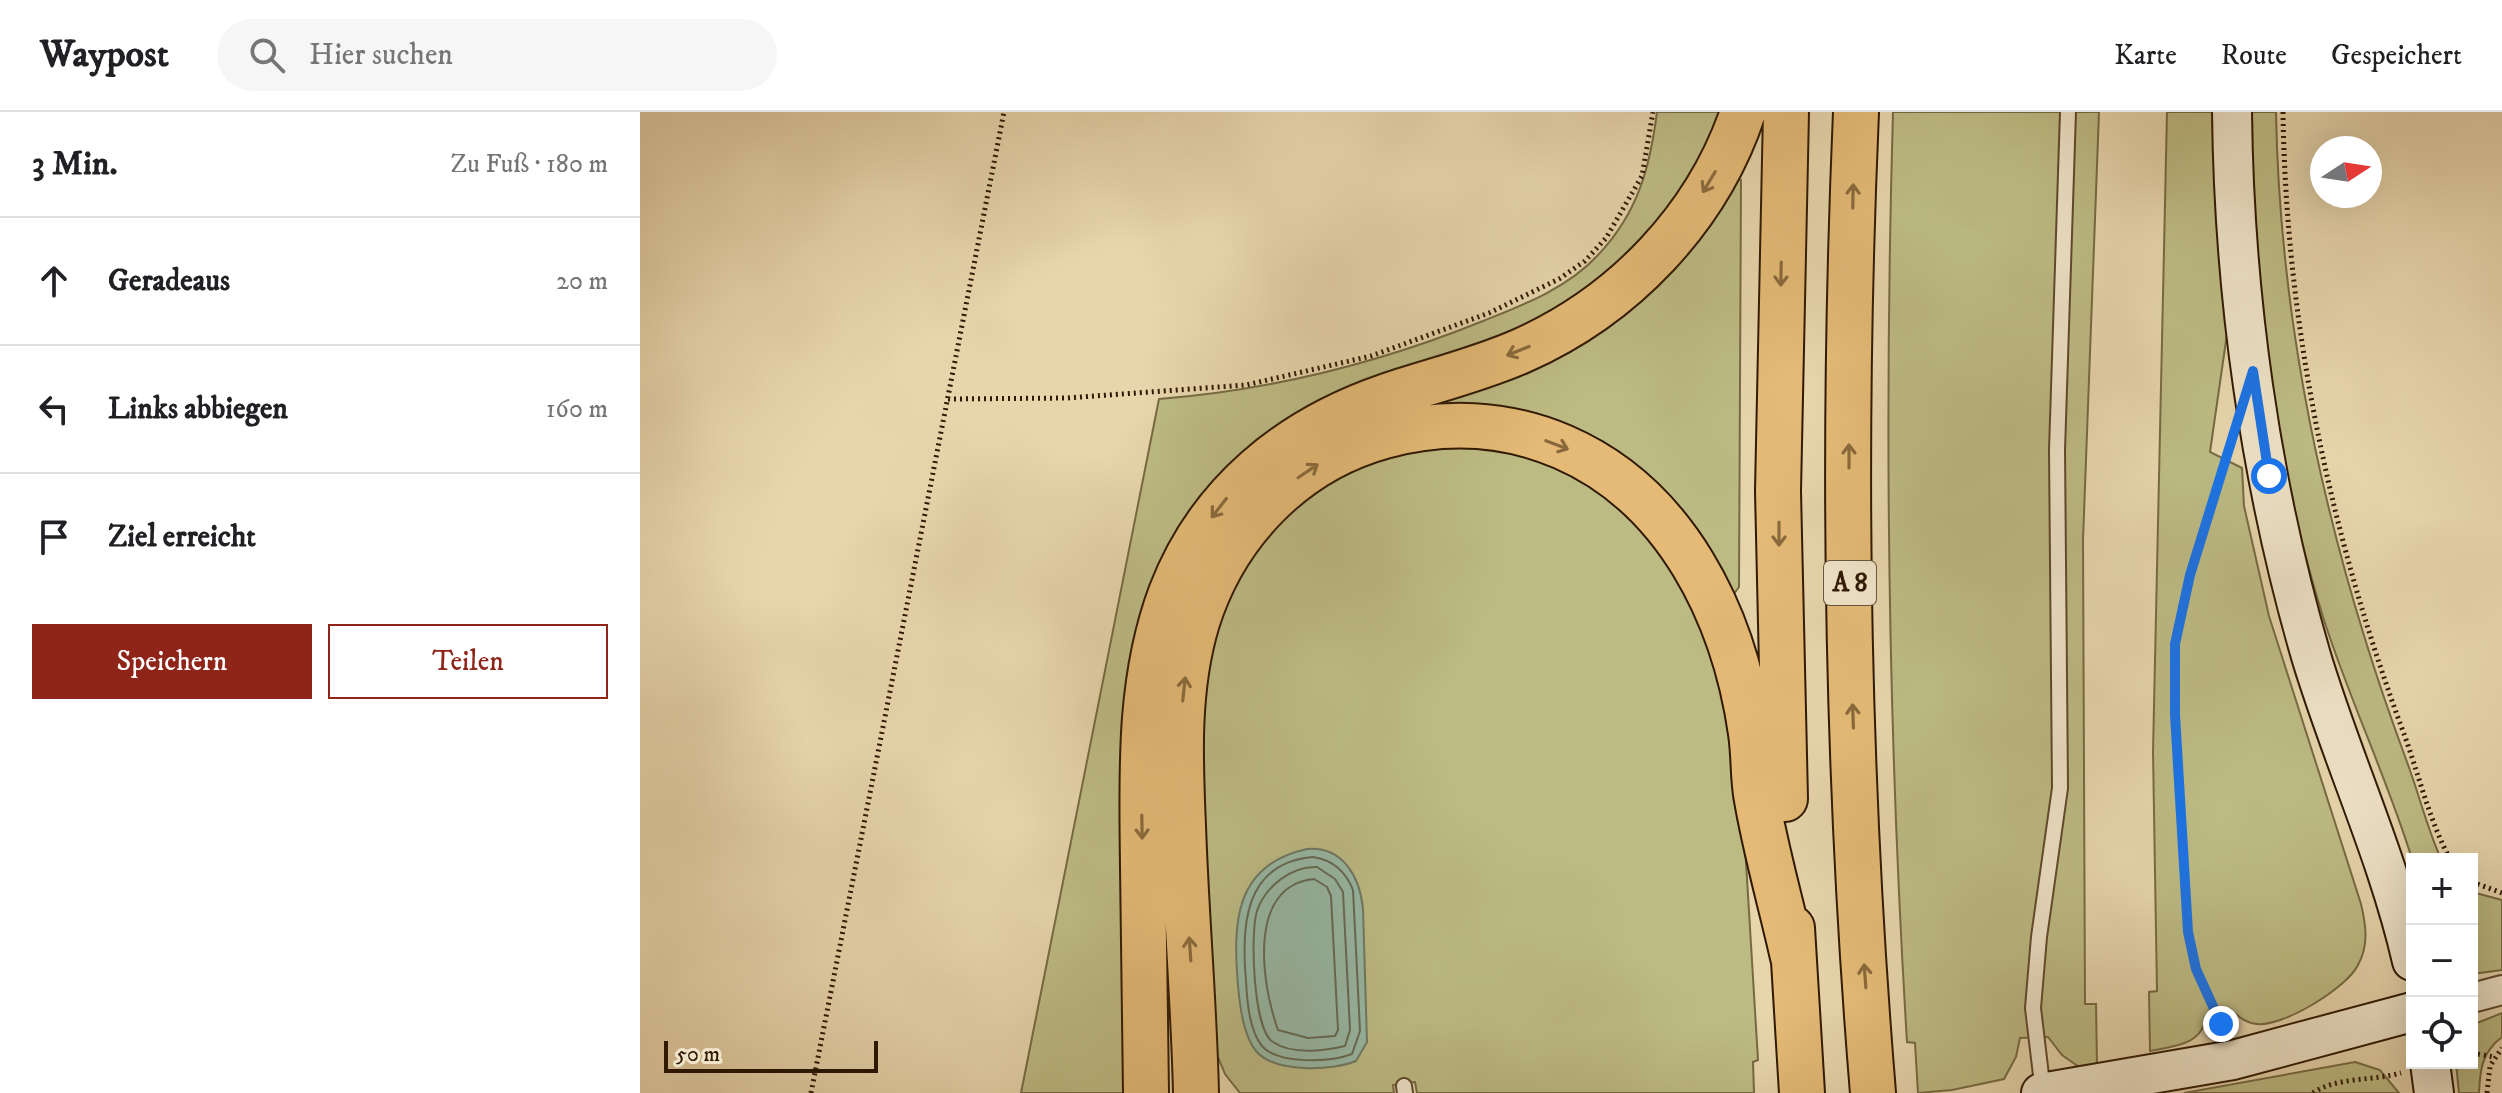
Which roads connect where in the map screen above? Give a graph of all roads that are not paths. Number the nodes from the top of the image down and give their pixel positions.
1 (1743, 112) edge
2 (1786, 112) edge
3 (1856, 112) edge
4 (2068, 112) edge
5 (2232, 112) edge
6 (2406, 940) edge
7 (1793, 957) junction
8 (2502, 990) edge
9 (2476, 997) edge
10 (2406, 1014) edge
11 (1195, 1027) junction
12 (2431, 1069) edge
13 (1871, 1073) edge
14 (1801, 1080) edge
15 (1146, 1093) edge
16 (1196, 1093) edge
17 (1221, 1093) edge
18 (2042, 1093) edge
19 (2434, 1093) edge

1 -> 15 highway
2 -> 7 highway
13 -> 3 highway, A 8
4 - 18 lane
5 - 6 main road
11 -> 7 highway
7 - 14 highway
8 - 9 street
10 - 18 main road
11 - 16 highway
11 - 17 highway
12 - 19 main road

